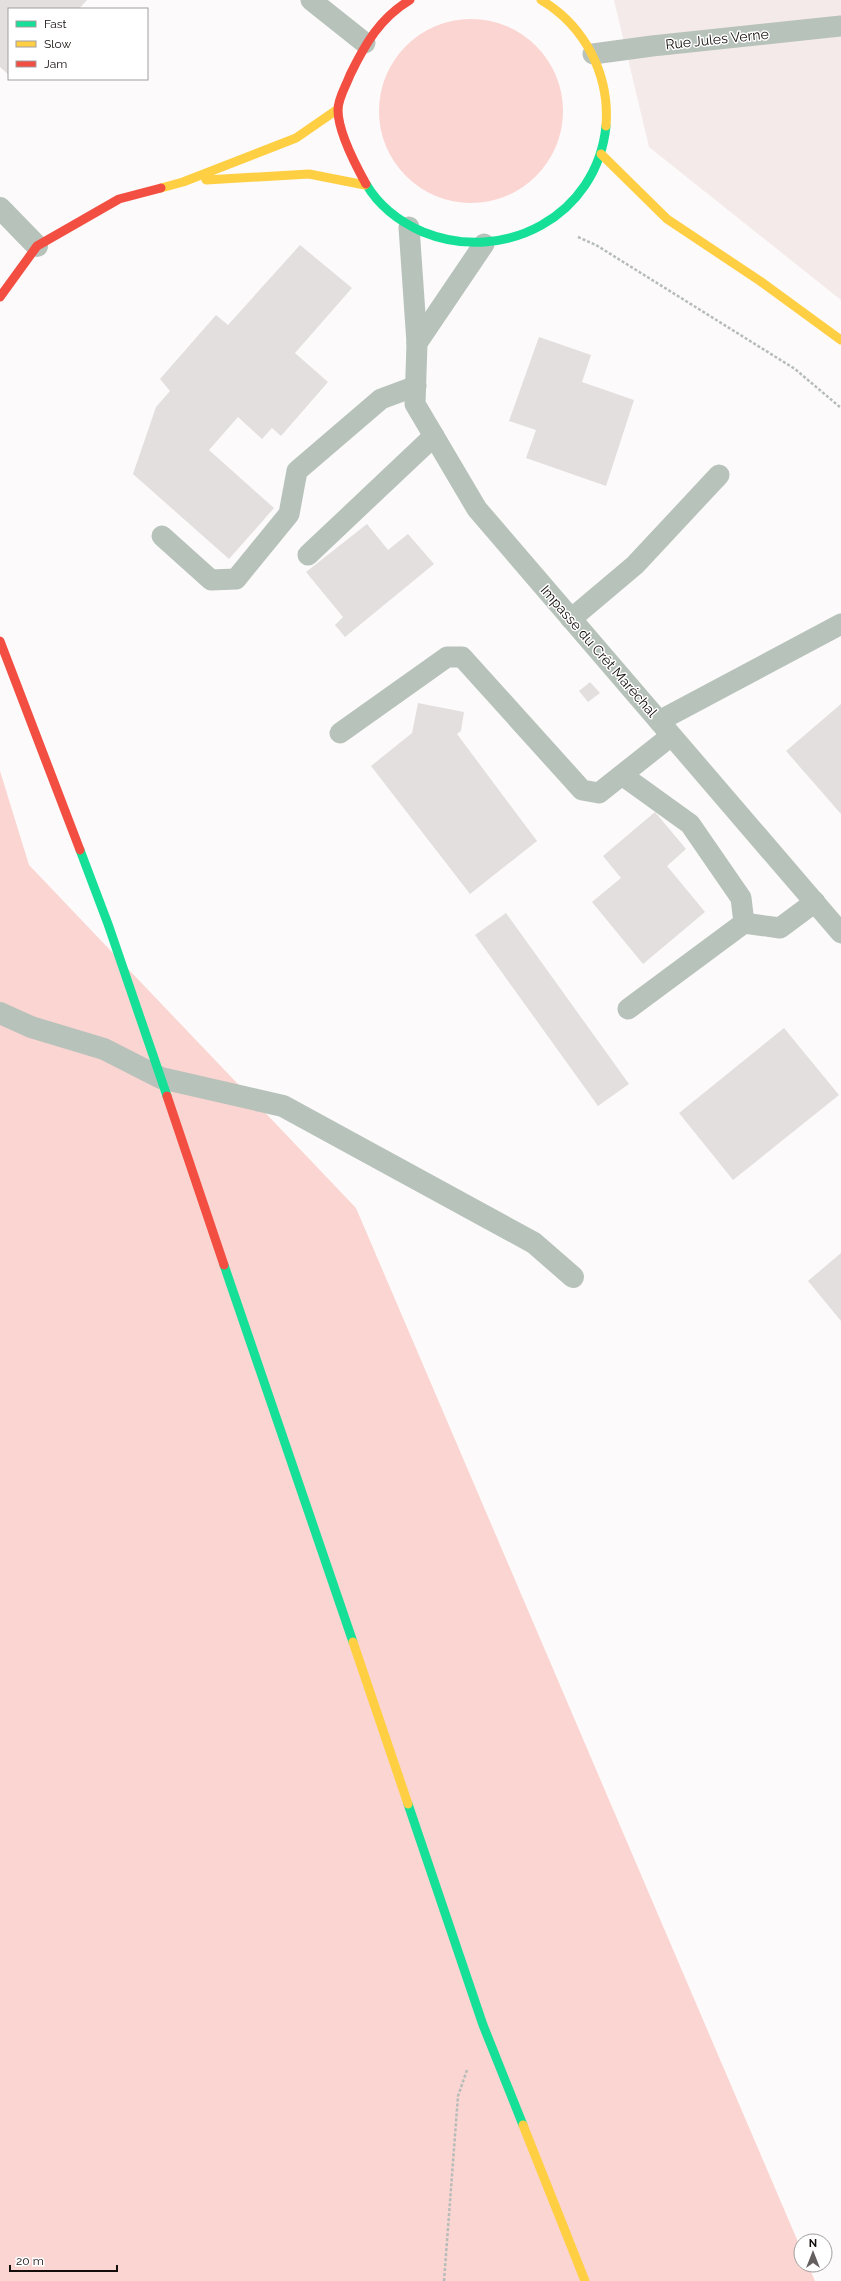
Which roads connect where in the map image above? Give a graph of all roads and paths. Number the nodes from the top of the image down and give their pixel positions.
1 (311, 0) edge
2 (410, 0) edge
3 (546, 1) edge
4 (841, 26) edge
5 (365, 43) junction
6 (593, 54) junction
7 (338, 109) junction
8 (601, 154) junction
9 (183, 182) junction
10 (365, 185) junction
11 (0, 208) edge
12 (549, 223) junction
13 (409, 227) junction
14 (484, 244) junction
15 (37, 246) junction
16 (0, 297) edge
17 (841, 340) edge
18 (416, 342) junction
19 (416, 386) junction
20 (841, 408) edge
21 (434, 436) junction
22 (719, 475) dead end
23 (162, 536) dead end
24 (308, 554) dead end
25 (571, 619) junction
26 (841, 624) edge
27 (0, 641) edge
28 (665, 728) junction
29 (340, 733) dead end
30 (622, 775) junction
31 (814, 902) junction
32 (744, 923) junction
33 (841, 933) edge
34 (628, 1009) dead end
35 (0, 1013) edge
36 (161, 1078) junction
37 (573, 1277) dead end
38 (468, 2068) dead end
39 (444, 2281) edge
40 (585, 2281) edge

1 - 5 lane
2 - 5 main road
3 - 6 main road
4 - 6 lane, Rue Jules Verne
5 - 7 main road
6 - 8 main road
7 - 9 main road
7 - 10 main road
8 - 12 main road
8 - 17 main road
9 - 10 main road
9 - 15 main road
10 - 13 main road
11 - 15 street
12 - 14 main road
12 - 20 path
13 - 14 main road
13 - 18 lane, Impasse du Crêt Maréchal
14 - 18 lane
15 - 16 main road
18 - 19 lane, Impasse du Crêt Maréchal
19 - 21 lane, Impasse du Crêt Maréchal
19 - 23 lane
21 - 24 lane
21 - 25 lane, Impasse du Crêt Maréchal
22 - 25 lane
25 - 28 lane, Impasse du Crêt Maréchal
26 - 28 lane
27 - 36 main road
28 - 30 lane
28 - 31 lane, Impasse du Crêt Maréchal
29 - 30 lane
30 - 32 lane
31 - 32 lane
31 - 33 lane, Impasse du Crêt Maréchal
32 - 34 lane
35 - 36 street
36 - 37 street
36 - 40 main road
38 - 39 path

